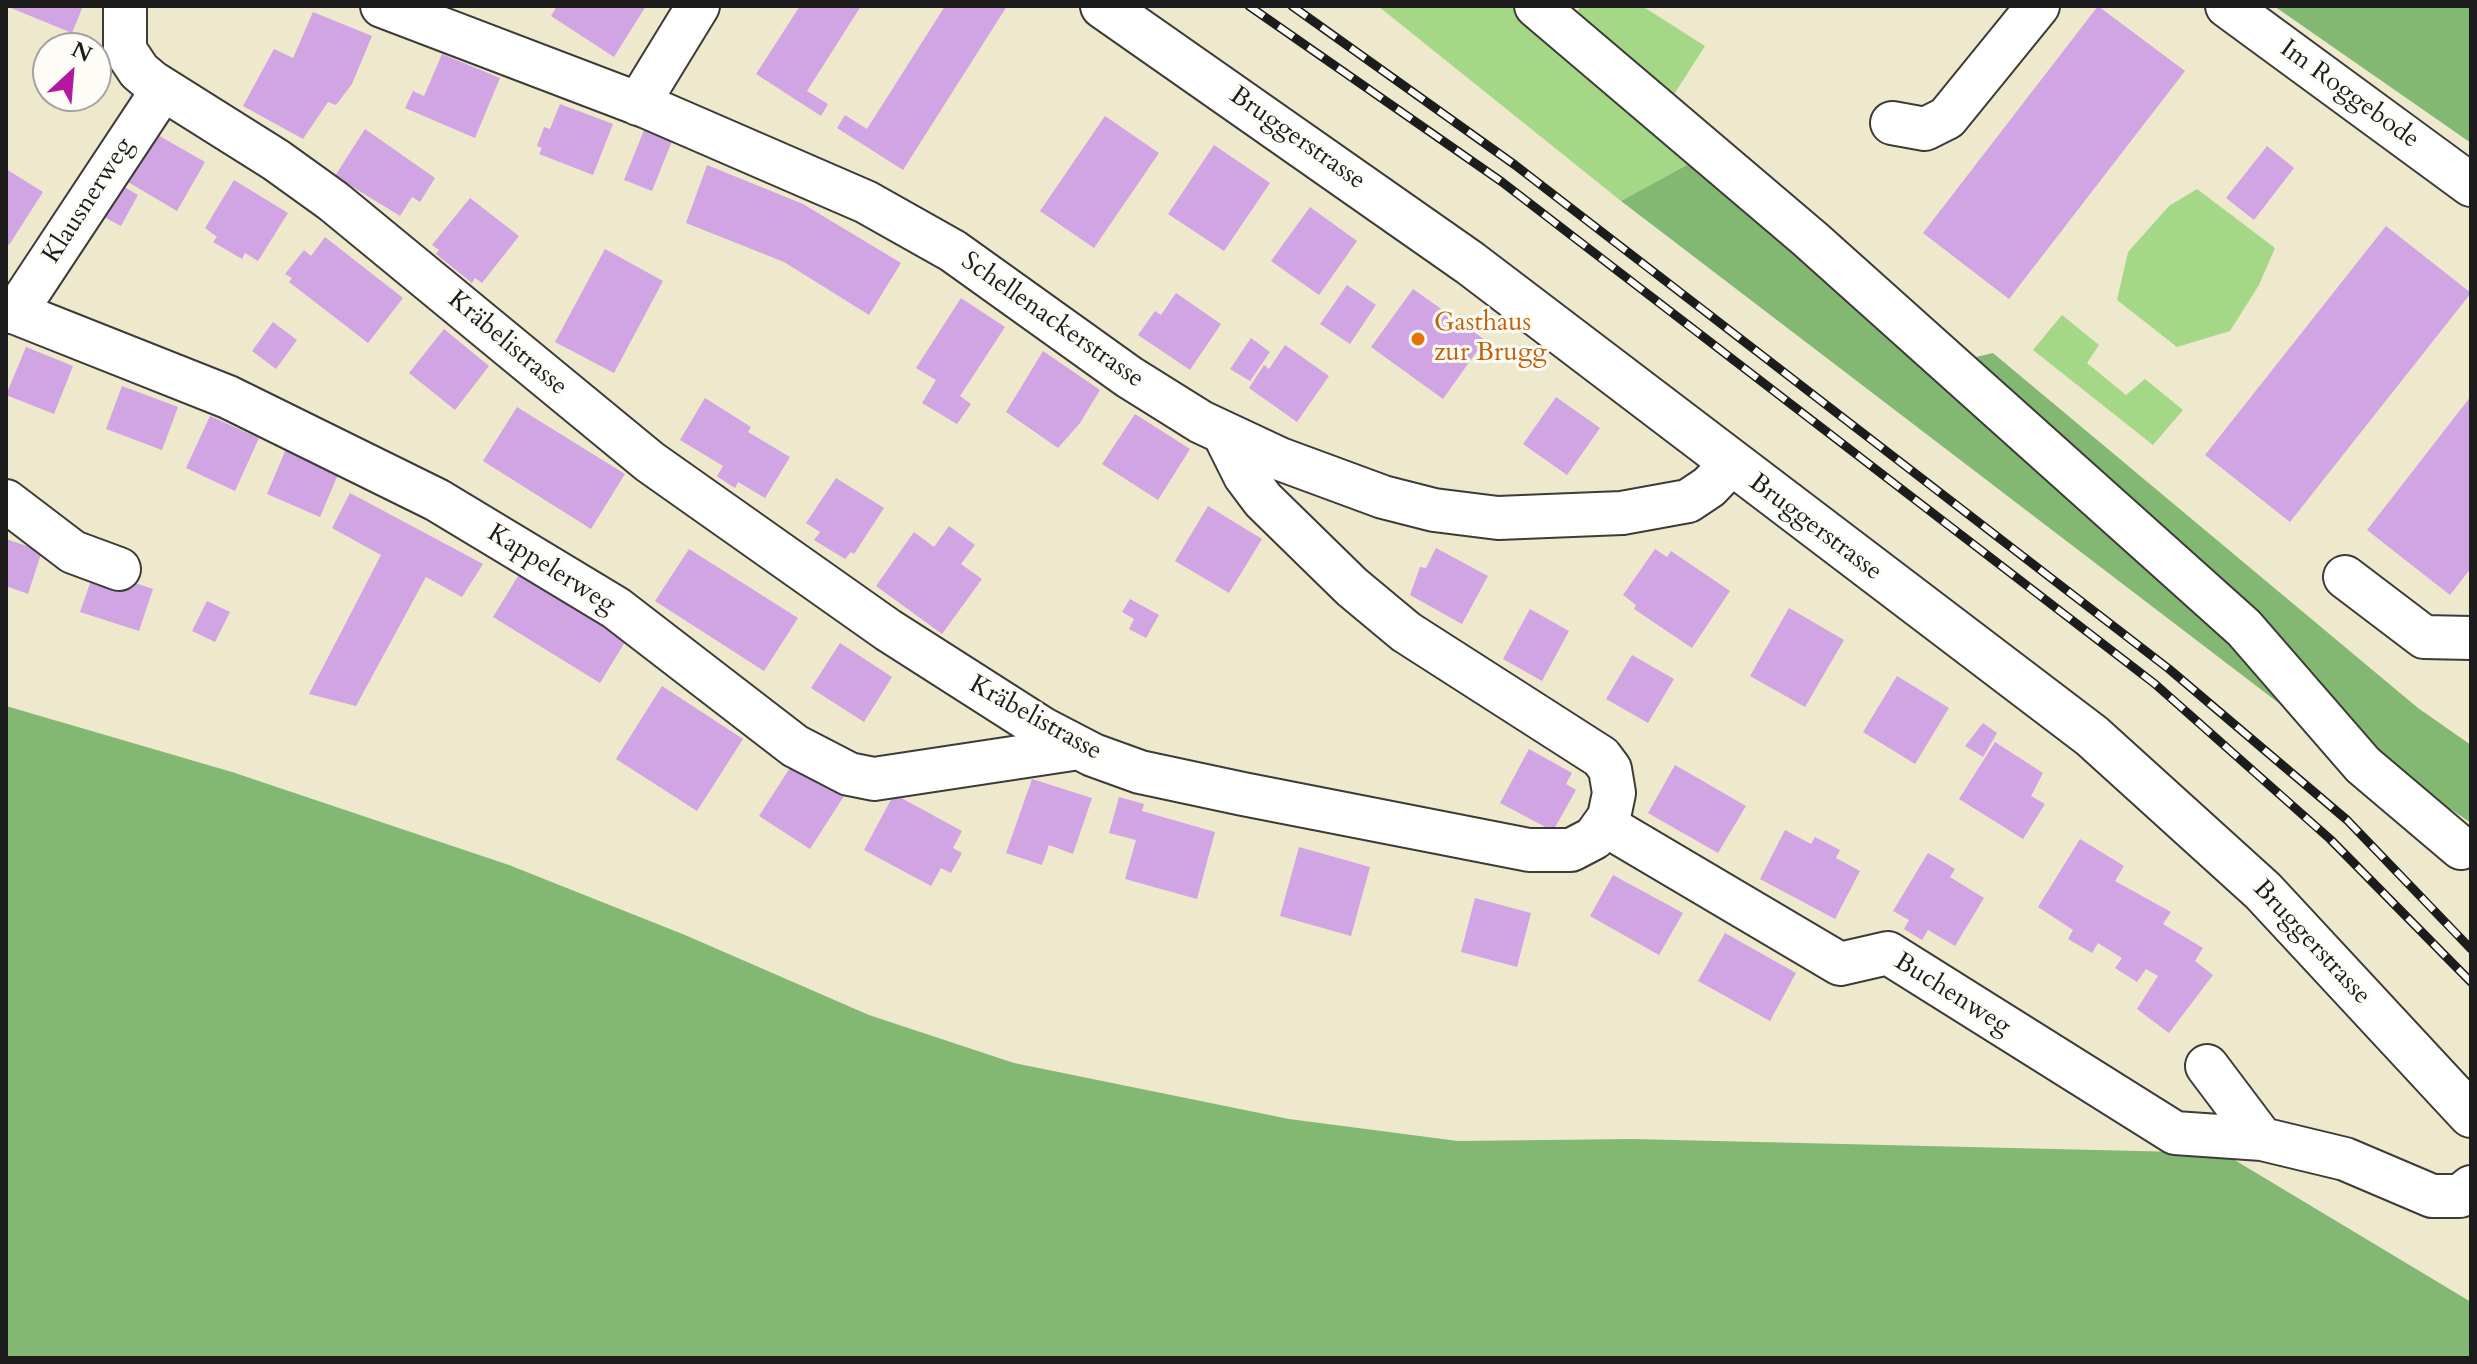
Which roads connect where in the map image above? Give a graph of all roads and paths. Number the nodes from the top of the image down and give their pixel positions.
1 (125, 6) edge
2 (382, 6) edge
3 (698, 6) edge
4 (1103, 6) edge
5 (1536, 6) edge
6 (2038, 6) edge
7 (2227, 6) edge
8 (163, 89) junction
9 (638, 104) junction
10 (1892, 123) dead end
11 (2471, 185) edge
12 (10, 311) edge
13 (1224, 434) junction
14 (1731, 464) junction
15 (6, 501) edge
16 (119, 569) dead end
17 (2345, 577) dead end
18 (2471, 638) edge
19 (1079, 748) junction
20 (1605, 825) junction
21 (2461, 848) dead end
22 (2207, 1066) dead end
23 (2471, 1115) edge
24 (2262, 1139) junction
25 (2471, 1187) edge

1 - 8 street, Kräbelistrasse
2 - 9 street, Schellenackerstrasse
3 - 9 street
4 - 14 main road, Bruggerstrasse
5 - 21 street
6 - 10 street
7 - 11 street, Im Roggebode
8 - 12 street, Klausnerweg
8 - 19 street, Kräbelistrasse
9 - 13 street, Schellenackerstrasse
12 - 19 street, Kappelerweg
13 - 14 street, Schellenackerstrasse
13 - 20 street
14 - 23 main road, Bruggerstrasse
15 - 16 street
17 - 18 street
19 - 20 street, Kräbelistrasse
20 - 24 street, Buchenweg
22 - 24 street
24 - 25 street, Buchenweg

